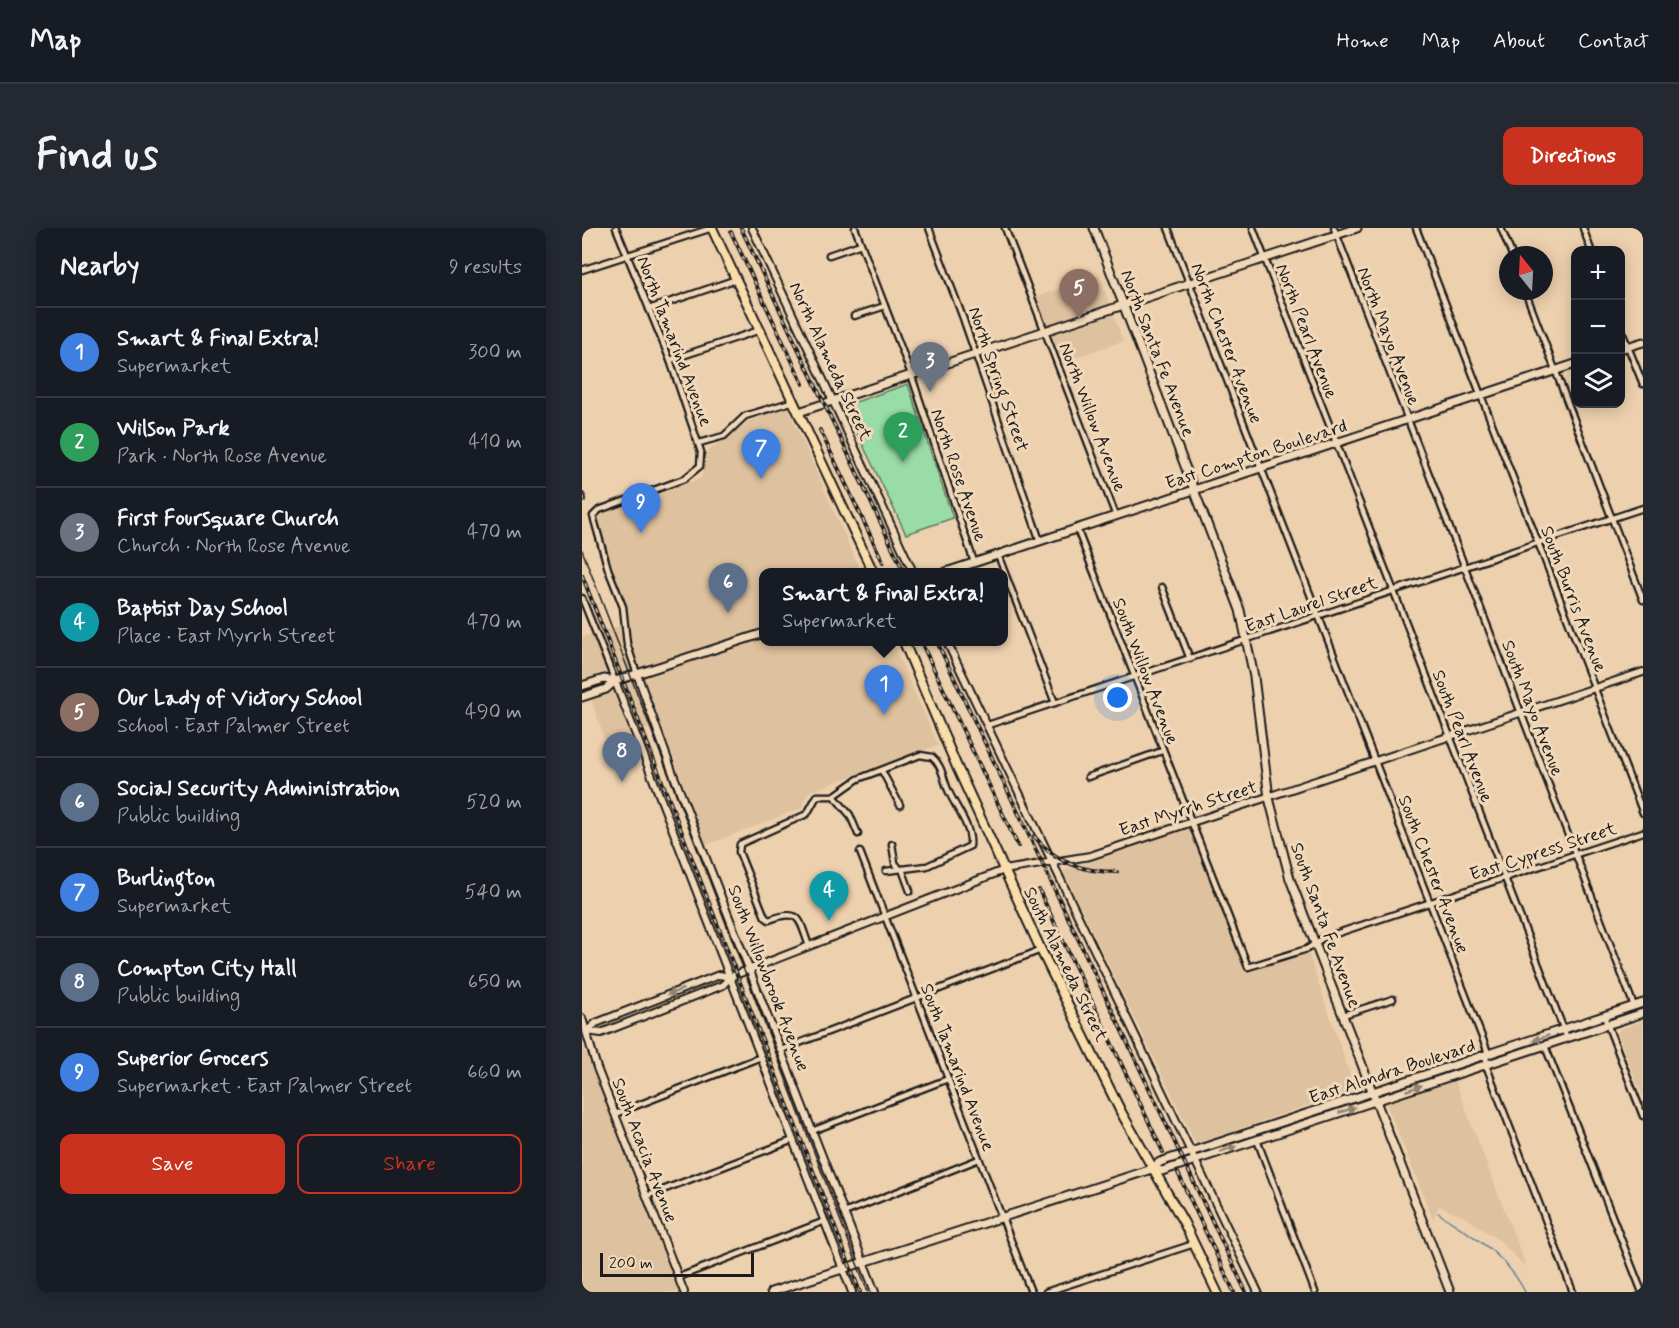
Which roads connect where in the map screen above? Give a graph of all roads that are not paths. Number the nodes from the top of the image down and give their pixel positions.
1 (616, 228) edge
2 (712, 228) edge
3 (752, 228) edge
4 (855, 228) edge
5 (929, 228) edge
6 (1005, 228) edge
7 (1094, 228) edge
8 (1168, 228) edge
9 (1252, 228) edge
10 (1357, 228) edge
11 (1416, 228) edge
12 (1502, 228) edge
13 (1582, 228) edge
14 (1335, 231) edge
15 (861, 244) junction
16 (1509, 246) edge
17 (1589, 246) edge
18 (627, 255) junction
19 (829, 255) dead end
20 (1265, 259) junction
21 (582, 270) edge
22 (737, 279) junction
23 (1190, 284) junction
24 (1529, 300) edge
25 (1123, 305) junction
26 (885, 306) junction
27 (649, 309) junction
28 (854, 316) dead end
29 (760, 330) junction
30 (1045, 331) junction
31 (1643, 342) edge
32 (1625, 348) edge
33 (1625, 350) edge
34 (975, 353) junction
35 (670, 360) junction
36 (1571, 365) edge
37 (1556, 370) junction
38 (911, 374) junction
39 (1643, 384) edge
40 (1481, 395) junction
41 (833, 400) junction
42 (794, 401) junction
43 (799, 412) junction
44 (1406, 420) junction
45 (699, 443) junction
46 (1336, 444) junction
47 (1261, 467) junction
48 (1194, 489) junction
49 (1643, 508) edge
50 (1116, 516) junction
51 (1612, 518) junction
52 (1077, 529) junction
53 (1040, 541) junction
54 (1538, 543) junction
55 (998, 555) junction
56 (974, 562) junction
57 (1464, 567) junction
58 (871, 568) edge
59 (911, 568) edge
60 (959, 568) edge
61 (1003, 568) edge
62 (1008, 581) edge
63 (1162, 587) dead end
64 (1393, 591) junction
65 (582, 598) edge
66 (1643, 600) edge
67 (1317, 616) junction
68 (759, 635) edge
69 (1248, 640) junction
70 (906, 646) edge
71 (949, 646) edge
72 (1190, 659) junction
73 (1643, 672) edge
74 (637, 674) junction
75 (1134, 677) junction
76 (615, 681) junction
77 (582, 686) edge
78 (1594, 689) junction
79 (582, 697) edge
80 (1056, 703) junction
81 (1521, 713) junction
82 (988, 725) junction
83 (1449, 737) junction
84 (1162, 752) junction
85 (1376, 761) junction
86 (882, 771) junction
87 (1088, 777) dead end
88 (834, 796) junction
89 (1269, 798) junction
90 (900, 805) dead end
91 (1643, 813) edge
92 (1192, 823) junction
93 (1643, 832) edge
94 (858, 834) dead end
95 (892, 844) dead end
96 (860, 852) dead end
97 (1576, 855) junction
98 (1053, 863) junction
99 (900, 868) junction
100 (1004, 870) junction
101 (886, 871) dead end
102 (1504, 878) junction
103 (910, 891) dead end
104 (1430, 902) junction
105 (885, 916) junction
106 (1315, 944) junction
107 (809, 946) junction
108 (1041, 950) junction
109 (1248, 968) joint
110 (750, 969) junction
111 (730, 977) junction
112 (916, 998) junction
113 (1393, 999) dead end
114 (1643, 1003) edge
115 (1634, 1006) junction
116 (1643, 1013) edge
117 (1343, 1015) junction
118 (1604, 1016) junction
119 (582, 1018) edge
120 (1607, 1025) junction
121 (1564, 1030) junction
122 (584, 1032) edge
123 (1567, 1038) junction
124 (1545, 1046) junction
125 (780, 1050) junction
126 (761, 1058) junction
127 (1485, 1061) junction
128 (948, 1079) junction
129 (1373, 1091) junction
130 (1376, 1100) junction
131 (615, 1114) junction
132 (1643, 1116) edge
133 (812, 1131) junction
134 (793, 1140) junction
135 (1257, 1140) junction
136 (1193, 1156) junction
137 (980, 1159) junction
138 (1152, 1169) junction
139 (647, 1196) junction
140 (844, 1213) junction
141 (1001, 1216) junction
142 (825, 1221) junction
143 (1194, 1244) junction
144 (864, 1262) junction
145 (846, 1268) junction
146 (679, 1277) junction
147 (684, 1292) edge
148 (771, 1292) edge
149 (852, 1292) edge
150 (875, 1292) edge
151 (1031, 1292) edge
152 (1046, 1292) edge
153 (1217, 1292) edge
154 (1258, 1292) edge
155 (1315, 1292) edge
156 (1450, 1292) edge
157 (1573, 1292) edge
158 (1642, 1292) edge

1 - 18 street, North Tamarind Avenue
2 - 18 street
2 - 22 main road
3 - 41 street, North Alameda Street
4 - 15 street, North Rose Avenue
5 - 34 street, North Spring Street
6 - 30 street, North Willow Avenue
7 - 25 main road, North Santa Fe Avenue
8 - 23 street, North Chester Avenue
9 - 20 street, North Pearl Avenue
10 - 14 main road
11 - 40 street, South Burris Avenue
12 - 16 street
13 - 17 street
14 - 20 main road
14 - 44 street, North Mayo Avenue
15 - 19 street
15 - 26 street, North Rose Avenue
18 - 21 street
18 - 27 street, North Tamarind Avenue
20 - 23 main road
20 - 46 street, North Pearl Avenue
22 - 27 street
22 - 29 main road
23 - 25 main road
23 - 47 street, North Chester Avenue
24 - 37 street
25 - 30 main road
25 - 48 main road, North Santa Fe Avenue
26 - 28 street
26 - 38 street, North Rose Avenue
27 - 35 street, North Tamarind Avenue
29 - 35 street
29 - 42 main road
30 - 34 main road
30 - 50 street, North Willow Avenue
31 - 32 main road
33 - 39 street
34 - 38 main road
34 - 53 street, North Spring Street
35 - 45 street, North Tamarind Avenue
36 - 37 main road, East Compton Boulevard
37 - 40 main road, East Compton Boulevard
37 - 51 street
38 - 41 main road
38 - 56 street, North Rose Avenue
40 - 44 main road, East Compton Boulevard
40 - 54 street, South Burris Avenue
41 - 43 main road
41 - 59 street, North Alameda Street
42 - 43 main road
42 - 45 street
43 - 58 main road
44 - 46 main road, East Compton Boulevard
44 - 57 street, South Mayo Avenue
45 - 74 street, North Tamarind Avenue
46 - 47 main road, East Compton Boulevard
46 - 64 street, South Pearl Avenue
47 - 48 main road, East Compton Boulevard
47 - 67 street, South Chester Avenue
48 - 50 main road, East Compton Boulevard
48 - 69 main road, South Santa Fe Avenue
49 - 51 street, East Laurel Street
50 - 52 main road, East Compton Boulevard
51 - 54 street, East Laurel Street
51 - 66 street
52 - 53 main road, East Compton Boulevard
52 - 75 street, South Willow Avenue
53 - 55 main road, East Compton Boulevard
54 - 57 street, East Laurel Street
54 - 78 street, South Burris Avenue
55 - 56 main road, East Compton Boulevard
55 - 61 street
56 - 60 main road, East Compton Boulevard
57 - 64 street, East Laurel Street
57 - 81 street, South Mayo Avenue
62 - 80 street
63 - 72 street
64 - 67 street, East Laurel Street
64 - 83 street, South Pearl Avenue
65 - 76 street
67 - 69 street, East Laurel Street
67 - 85 street, South Chester Avenue
68 - 74 main road
69 - 72 street, East Laurel Street
69 - 89 main road, South Santa Fe Avenue
70 - 100 main road, South Alameda Street
71 - 82 street, South Alameda Street
72 - 75 street, East Laurel Street
73 - 78 street, East Myrrh Street
74 - 76 main road
74 - 110 street, South Willowbrook Avenue
75 - 80 street, East Laurel Street
75 - 84 street, South Willow Avenue
76 - 77 main road
76 - 79 main road
76 - 111 street, South Willowbrook Avenue
78 - 81 street, East Myrrh Street
78 - 91 street, South Burris Avenue
80 - 82 street, East Laurel Street
81 - 83 street, East Myrrh Street
81 - 97 street, South Mayo Avenue
82 - 98 street, South Alameda Street
83 - 85 street, East Myrrh Street
83 - 102 street, South Pearl Avenue
84 - 87 street
84 - 92 street, South Willow Avenue
85 - 89 street, East Myrrh Street
85 - 104 street, South Chester Avenue
86 - 88 street
86 - 90 street
86 - 99 street
88 - 94 street
88 - 107 street
89 - 92 street, East Myrrh Street
89 - 106 main road, South Santa Fe Avenue
92 - 98 street, East Myrrh Street
92 - 109 street, South Willow Avenue
93 - 97 street, East Cypress Street
95 - 99 street
96 - 105 street, South Tamarind Avenue
97 - 102 street, East Cypress Street
97 - 115 street, South Mayo Avenue
98 - 100 street, East Myrrh Street
98 - 136 street, South Alameda Street
99 - 101 street
99 - 103 street
100 - 105 street, East Myrrh Street
100 - 108 main road, South Alameda Street
102 - 104 street, East Cypress Street
102 - 121 street, South Pearl Avenue
104 - 106 street, East Cypress Street
104 - 127 street, South Chester Avenue
105 - 107 street, East Myrrh Street
105 - 112 street, South Tamarind Avenue
106 - 109 street, East Cypress Street
106 - 117 main road, South Santa Fe Avenue
107 - 110 street, East Myrrh Street
108 - 112 street
108 - 138 main road, South Alameda Street
110 - 111 street, East Myrrh Street
110 - 125 street, South Willowbrook Avenue
111 -> 122 street
111 - 122 street
111 - 126 street, South Willowbrook Avenue
112 - 125 street
112 - 128 street, South Tamarind Avenue
113 - 117 street
114 - 115 main road, East Alondra Boulevard
115 - 118 main road, East Alondra Boulevard
116 - 120 main road, East Alondra Boulevard
117 - 129 main road, South Santa Fe Avenue
118 - 120 street
118 - 121 main road, East Alondra Boulevard
119 - 122 street, South Acacia Avenue
120 - 123 main road, East Alondra Boulevard
120 - 132 street
121 - 123 street, South Pearl Avenue
121 -> 127 main road, East Alondra Boulevard
122 - 131 street, South Acacia Avenue
123 - 124 main road, East Alondra Boulevard
124 - 127 main road, East Alondra Boulevard
124 - 158 street
125 - 133 street, South Willowbrook Avenue
126 - 131 street
126 - 134 street, South Willowbrook Avenue
127 - 129 main road, East Alondra Boulevard
130 -> 127 main road, East Alondra Boulevard
127 - 157 street, South Chester Avenue
128 - 133 street
128 - 137 street, South Tamarind Avenue
129 - 130 main road, South Santa Fe Avenue
129 - 136 main road, East Alondra Boulevard
135 -> 130 main road, East Alondra Boulevard
130 - 156 main road, South Santa Fe Avenue
131 - 139 street, South Acacia Avenue
133 - 140 street, South Willowbrook Avenue
134 - 139 street
134 - 142 street, South Willowbrook Avenue
136 -> 135 main road, East Alondra Boulevard
135 - 155 street
136 - 138 main road, East Alondra Boulevard
136 - 154 street, South Alameda Street
137 - 140 street
137 - 141 street, South Tamarind Avenue
138 - 141 main road, East Alondra Boulevard
138 - 143 main road, South Alameda Street
139 - 146 street, South Acacia Avenue
140 - 144 street, South Willowbrook Avenue
141 - 144 main road, East Alondra Boulevard
141 - 151 street, South Tamarind Avenue
142 - 145 street, South Willowbrook Avenue
142 - 146 street
143 - 152 street
143 - 153 main road, South Alameda Street
144 - 145 main road, East Alondra Boulevard
144 - 150 street, South Willowbrook Avenue
145 - 148 main road, East Alondra Boulevard
145 - 149 street, South Willowbrook Avenue
146 - 147 street, South Acacia Avenue

